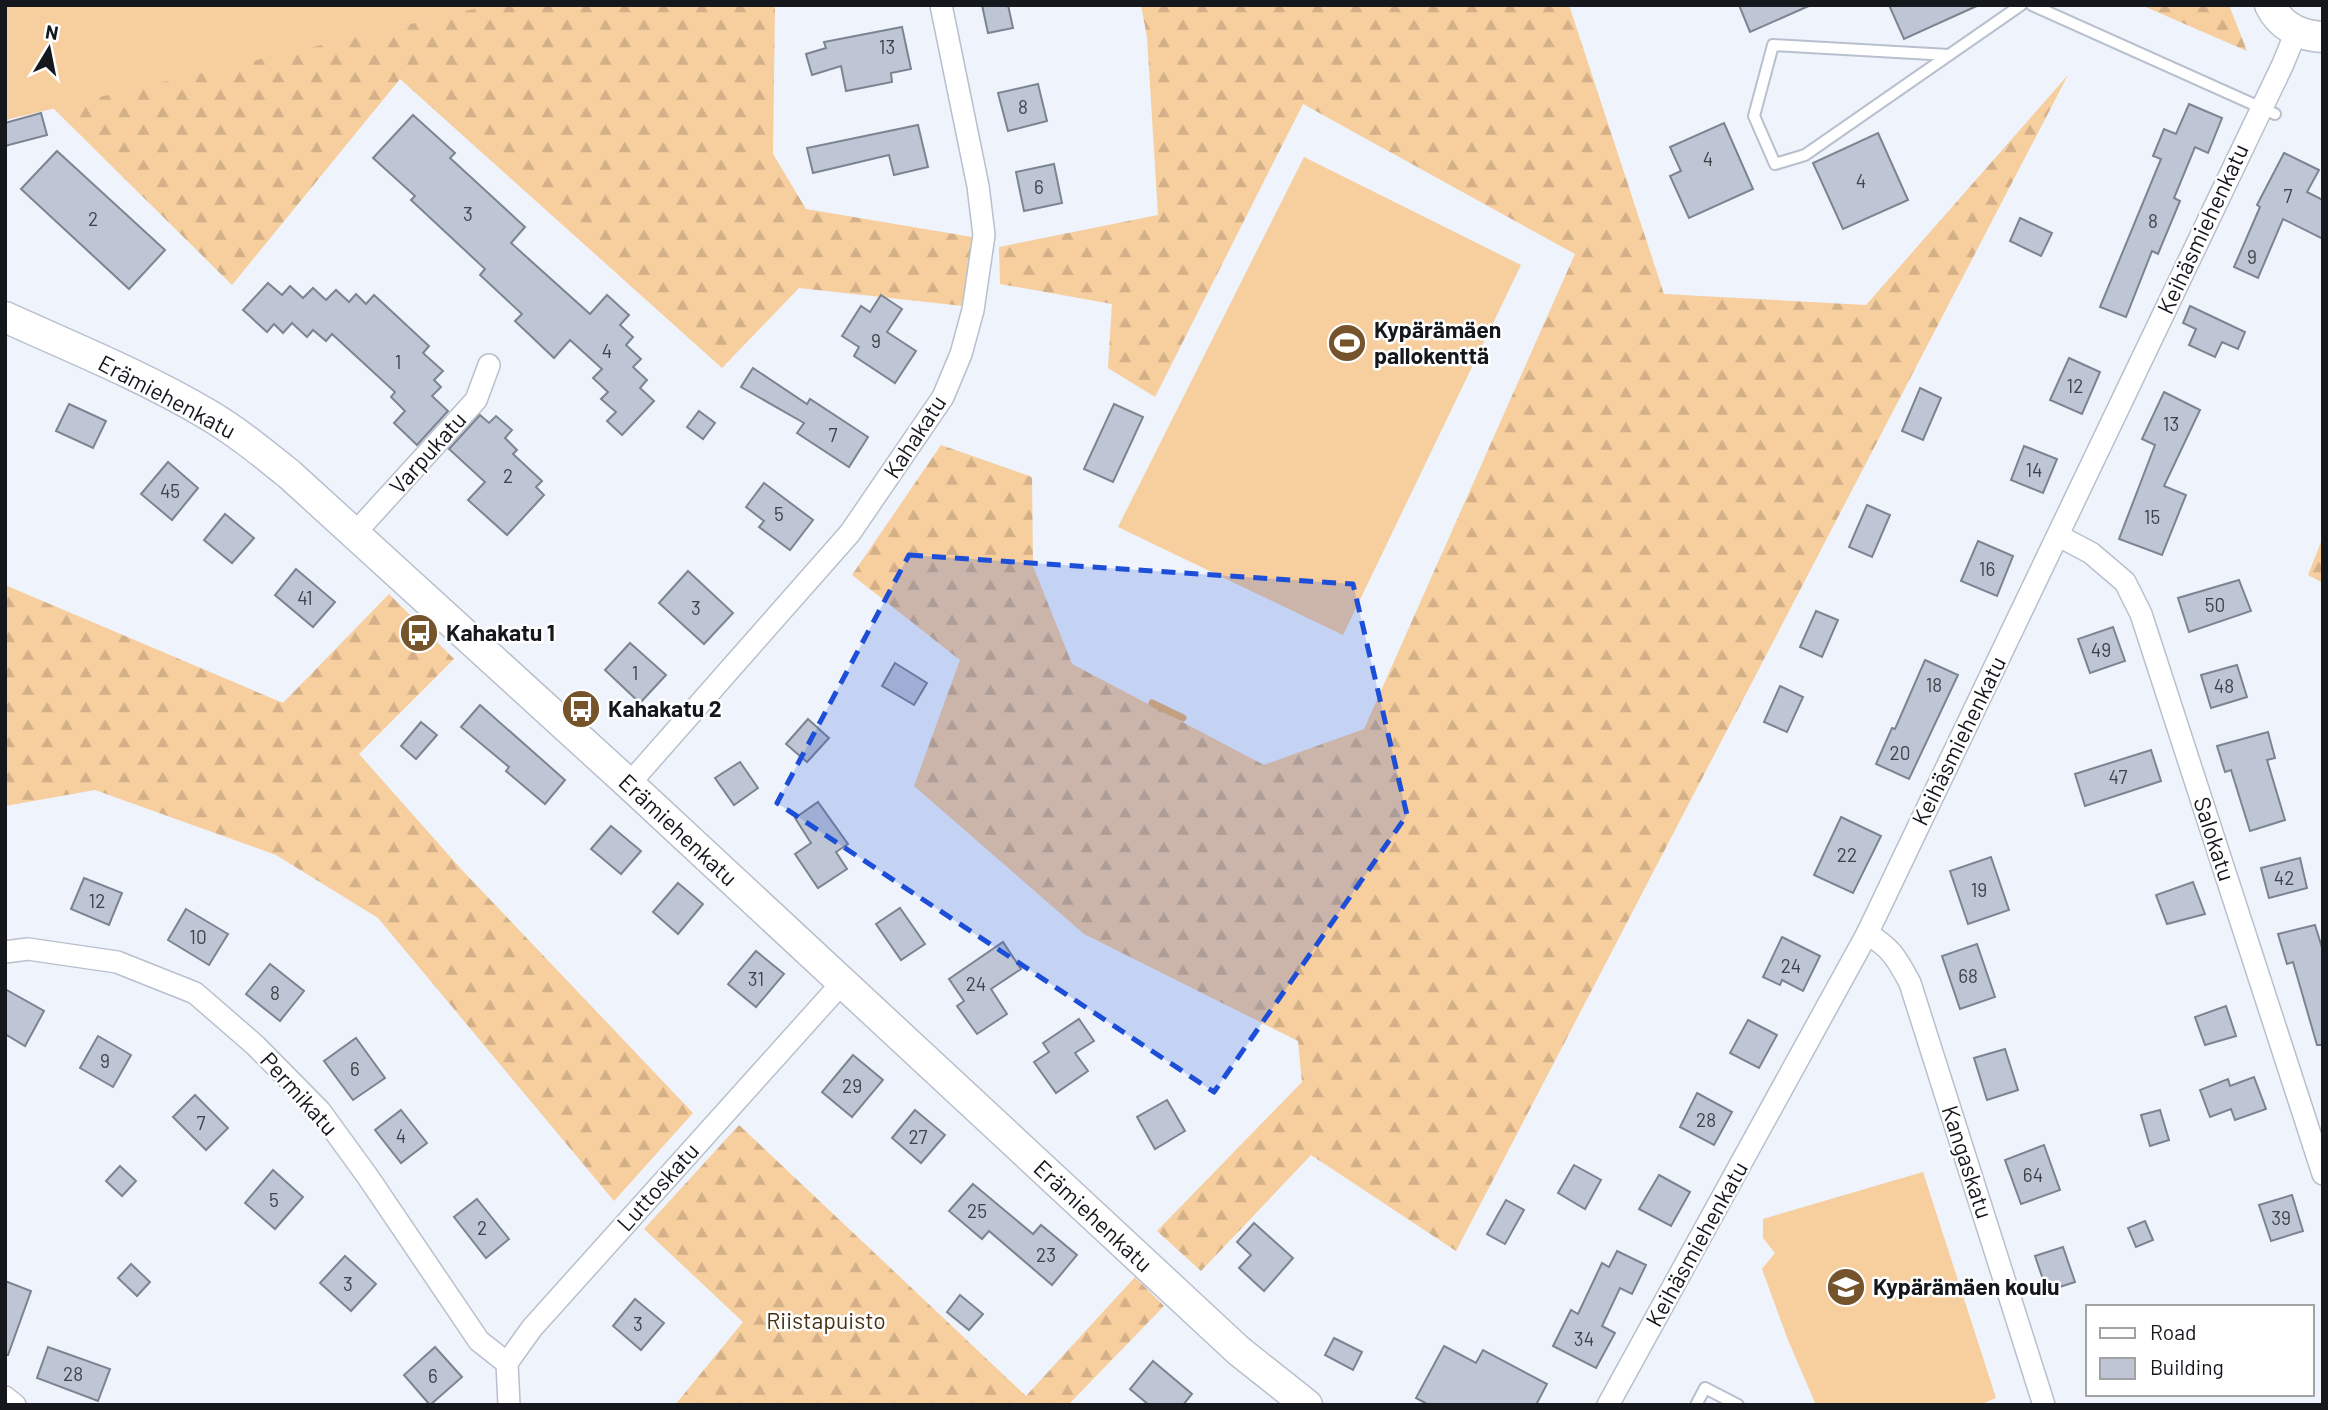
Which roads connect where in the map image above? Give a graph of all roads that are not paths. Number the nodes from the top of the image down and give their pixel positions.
1 (941, 5) edge
2 (2021, 5) edge
3 (2032, 5) edge
4 (2270, 5) edge
5 (2309, 34) edge
6 (1949, 55) junction
7 (2268, 110) junction
8 (5, 317) edge
9 (489, 365) dead end
10 (355, 533) junction
11 (2059, 536) junction
12 (629, 784) junction
13 (1867, 934) junction
14 (5, 952) edge
15 (841, 984) junction
16 (2323, 1174) edge
17 (507, 1363) junction
18 (5, 1397) edge
19 (15, 1405) edge
20 (509, 1405) edge
21 (1307, 1405) edge
22 (1608, 1405) edge
23 (1696, 1405) edge
24 (1738, 1405) edge
25 (2044, 1405) edge

1 - 12 street, Kahakatu
2 - 6 lane
3 - 7 lane
4 - 5 street
5 - 7 street, Keihäsmiehenkatu
6 - 6 lane
7 - 11 street, Keihäsmiehenkatu
8 - 10 street, Erämiehenkatu
9 - 10 street, Varpukatu
10 - 12 street, Erämiehenkatu
11 - 13 street, Keihäsmiehenkatu
11 - 16 street, Salokatu
12 - 15 street, Erämiehenkatu
13 - 22 street, Keihäsmiehenkatu
13 - 25 street, Kangaskatu
14 - 17 street, Permikatu
15 - 17 street, Luttoskatu
15 - 21 street, Erämiehenkatu
17 - 20 street
18 - 19 street
23 - 24 lane

